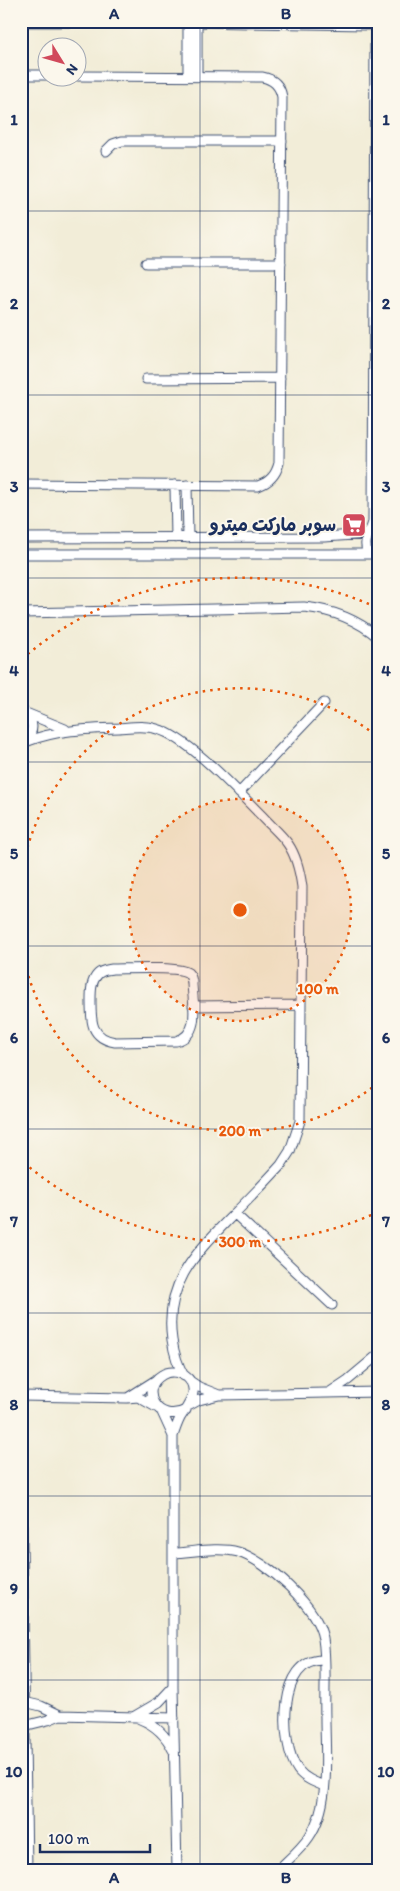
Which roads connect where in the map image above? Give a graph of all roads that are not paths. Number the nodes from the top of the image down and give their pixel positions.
1 (21, 22) edge
2 (34, 22) edge
3 (116, 22) edge
4 (193, 22) edge
5 (340, 23) edge
6 (368, 23) edge
7 (377, 33) edge
8 (21, 75) edge
9 (38, 75) edge
10 (88, 76) edge
11 (193, 76) junction
12 (282, 141) junction
13 (106, 151) dead end
14 (146, 263) dead end
15 (281, 263) junction
16 (280, 378) junction
17 (146, 379) dead end
18 (21, 484) edge
19 (175, 485) junction
20 (187, 485) junction
21 (379, 532) edge
22 (369, 534) junction
23 (21, 538) edge
24 (176, 538) junction
25 (188, 538) junction
26 (21, 554) edge
27 (31, 554) junction
28 (368, 554) junction
29 (379, 554) edge
30 (21, 562) edge
31 (21, 604) edge
32 (22, 613) edge
33 (379, 638) edge
34 (324, 703) dead end
35 (23, 712) edge
36 (68, 730) junction
37 (23, 743) edge
38 (239, 793) junction
39 (301, 1005) junction
40 (193, 1006) junction
41 (235, 1214) junction
42 (332, 1305) dead end
43 (174, 1351) junction
44 (379, 1354) edge
45 (159, 1377) junction
46 (187, 1378) junction
47 (330, 1392) junction
48 (379, 1392) edge
49 (219, 1395) junction
50 (21, 1396) edge
51 (127, 1398) junction
52 (188, 1407) junction
53 (159, 1410) junction
54 (173, 1436) junction
55 (21, 1476) edge
56 (174, 1553) junction
57 (324, 1660) junction
58 (173, 1687) junction
59 (24, 1702) junction
60 (60, 1715) junction
61 (132, 1717) junction
62 (174, 1718) junction
63 (24, 1726) junction
64 (174, 1752) junction
65 (324, 1786) junction
66 (26, 1870) edge
67 (177, 1870) edge
68 (278, 1870) edge

1 - 2 street
2 - 3 street
3 - 4 street
4 - 5 street
4 - 11 street
5 - 6 street
6 - 7 street
7 - 22 street
8 - 9 street
10 - 11 street
11 - 12 street
12 - 13 street
12 - 15 street
14 - 15 street
15 - 16 street
16 - 17 street
16 - 20 street
18 - 19 street
19 - 20 street
19 - 24 street
20 - 25 street
21 - 22 street
22 - 25 street
22 - 28 street
23 - 24 street
24 - 25 street
26 - 27 street
27 - 28 street
27 - 30 street
28 - 29 street
31 - 32 street
32 - 33 street
34 - 38 street
35 - 36 street
35 - 37 street
36 - 37 street
36 - 38 street
38 - 39 street
39 - 40 street
39 - 41 street
40 - 40 street
41 - 42 street
41 - 43 street
43 - 45 street
43 - 46 street
44 - 47 street
45 - 46 street
45 - 51 street
45 - 53 street
46 - 49 street
46 - 52 street
47 - 48 street
47 - 49 street
49 - 52 street
50 - 51 street
51 - 53 street
52 - 53 street
52 - 54 street
53 - 54 street
54 - 56 street
55 - 59 street
56 - 57 street
56 - 58 street
57 - 65 street
57 - 65 street
58 - 61 street
58 - 62 street
59 - 60 street
59 - 63 street
60 - 61 street
60 - 63 street
61 - 62 street
61 - 64 street
62 - 64 street
63 - 66 street
64 - 67 street
65 - 68 street

